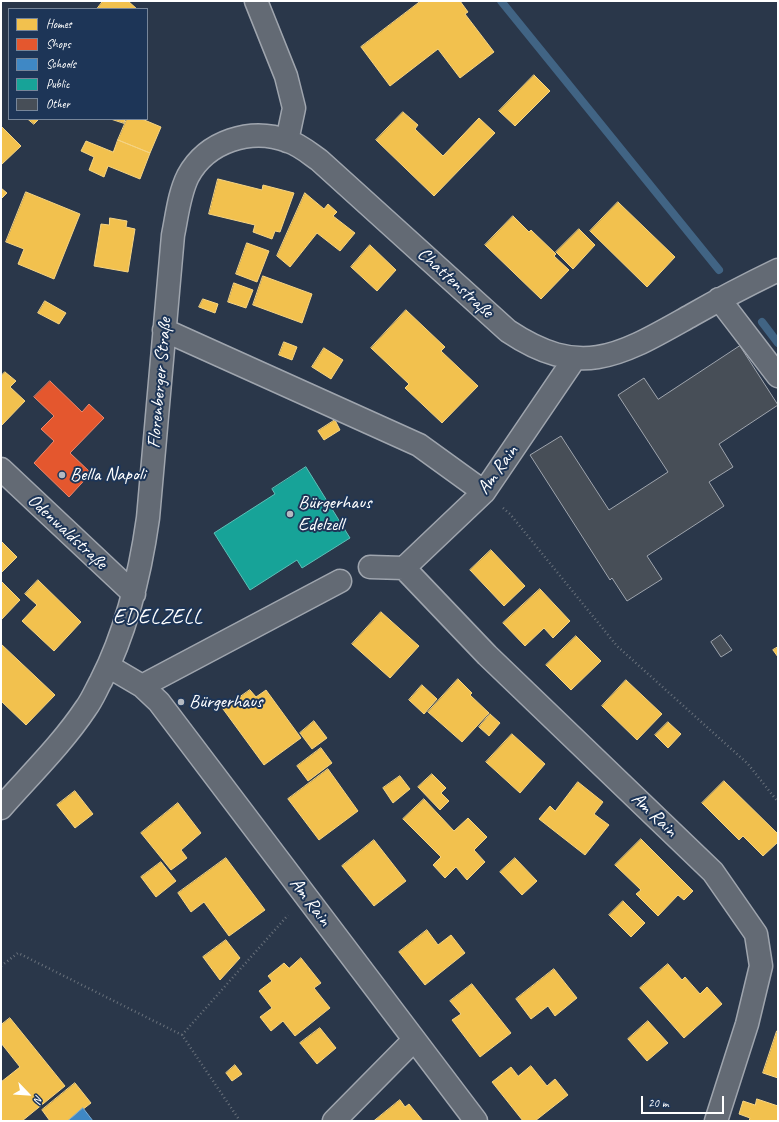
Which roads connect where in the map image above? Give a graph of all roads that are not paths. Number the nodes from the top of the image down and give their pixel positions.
1 (256, 1) edge
2 (287, 141) junction
3 (778, 270) edge
4 (720, 299) junction
5 (164, 330) junction
6 (575, 358) junction
7 (778, 376) edge
8 (1, 469) edge
9 (484, 492) junction
10 (370, 567) dead end
11 (404, 568) junction
12 (340, 581) dead end
13 (134, 594) junction
14 (108, 666) junction
15 (142, 686) junction
16 (1, 808) edge
17 (414, 1040) junction
18 (334, 1121) edge
19 (476, 1121) edge
20 (716, 1121) edge

1 - 2 street
2 - 5 street, Florenberger Straße
2 - 6 street, Chattenstraße
3 - 4 street, Chattenstraße
4 - 6 street, Chattenstraße
4 - 7 street
5 - 9 street
5 - 13 street, Florenberger Straße
6 - 9 street, Am Rain
8 - 13 street, Odenwaldstraße
9 - 11 street, Am Rain
10 - 11 street
11 - 20 street, Am Rain
12 - 15 street
13 - 14 street, Florenberger Straße
14 - 15 street, Am Rain
14 - 16 street, Florenberger Straße
15 - 17 street, Am Rain
17 - 18 street
17 - 19 street, Am Rain

